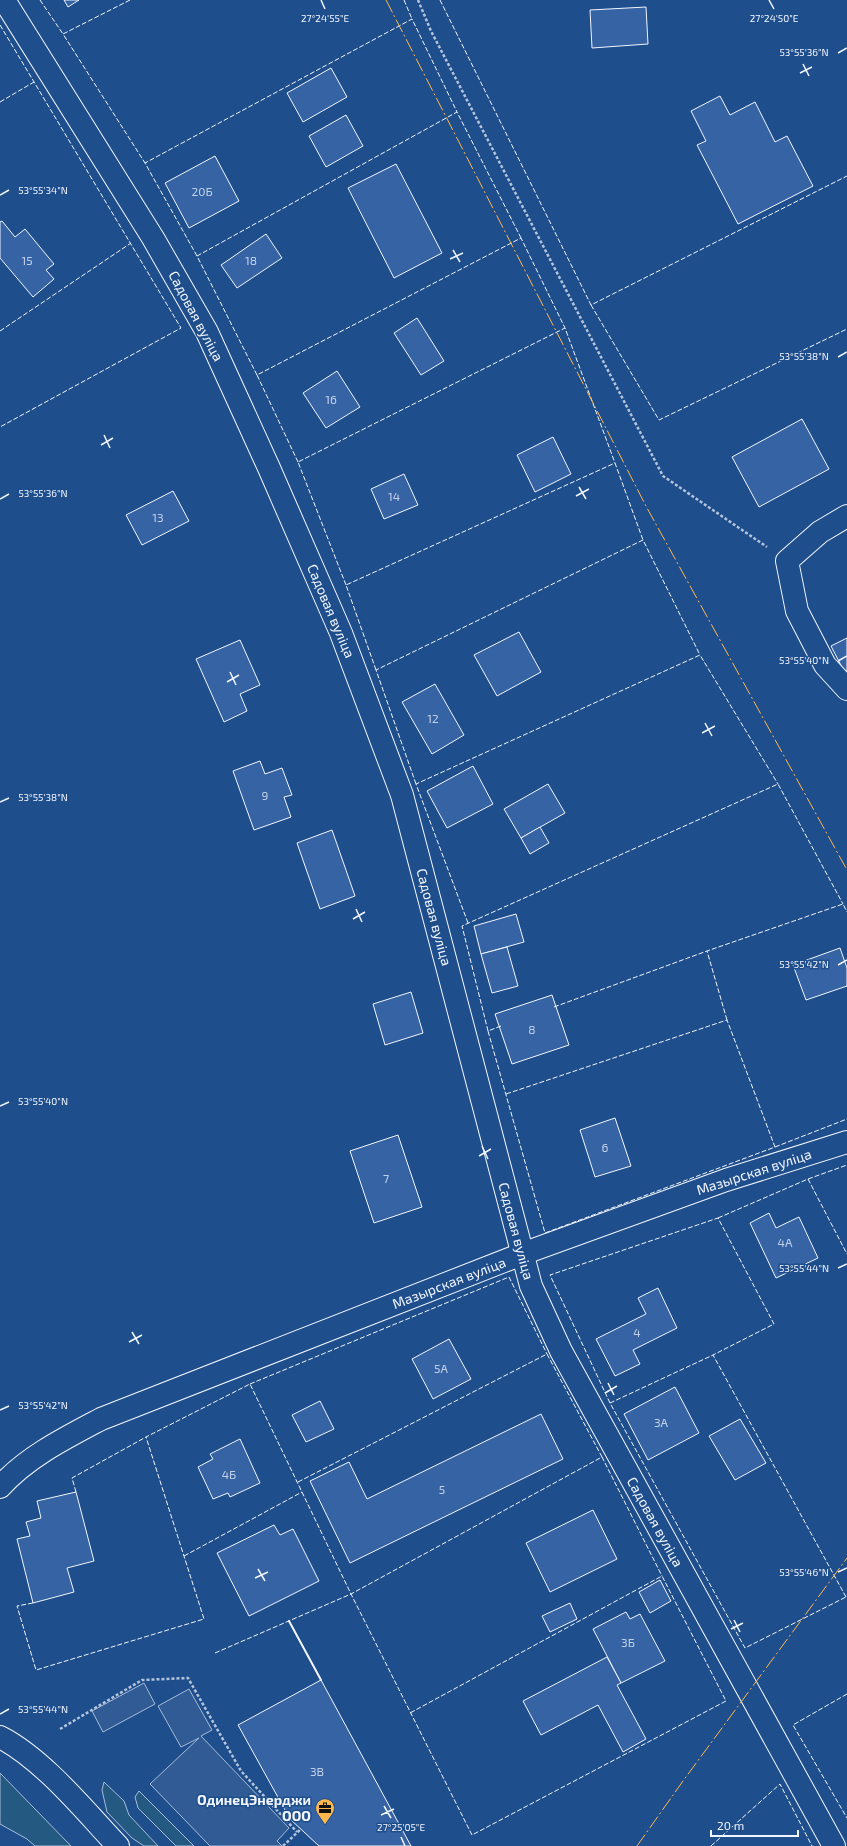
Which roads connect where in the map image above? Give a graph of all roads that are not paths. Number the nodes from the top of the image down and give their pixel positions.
1 (4, 0) edge
2 (847, 516) edge
3 (847, 689) edge
4 (847, 1142) edge
5 (522, 1254) junction
6 (0, 1487) edge
7 (0, 1737) edge
8 (118, 1846) edge
9 (834, 1846) edge

1 - 5 street, Садовая вуліца
2 - 3 street
4 - 5 street, Мазырская вуліца
5 - 6 street, Мазырская вуліца
5 - 9 street, Садовая вуліца
7 - 8 street

